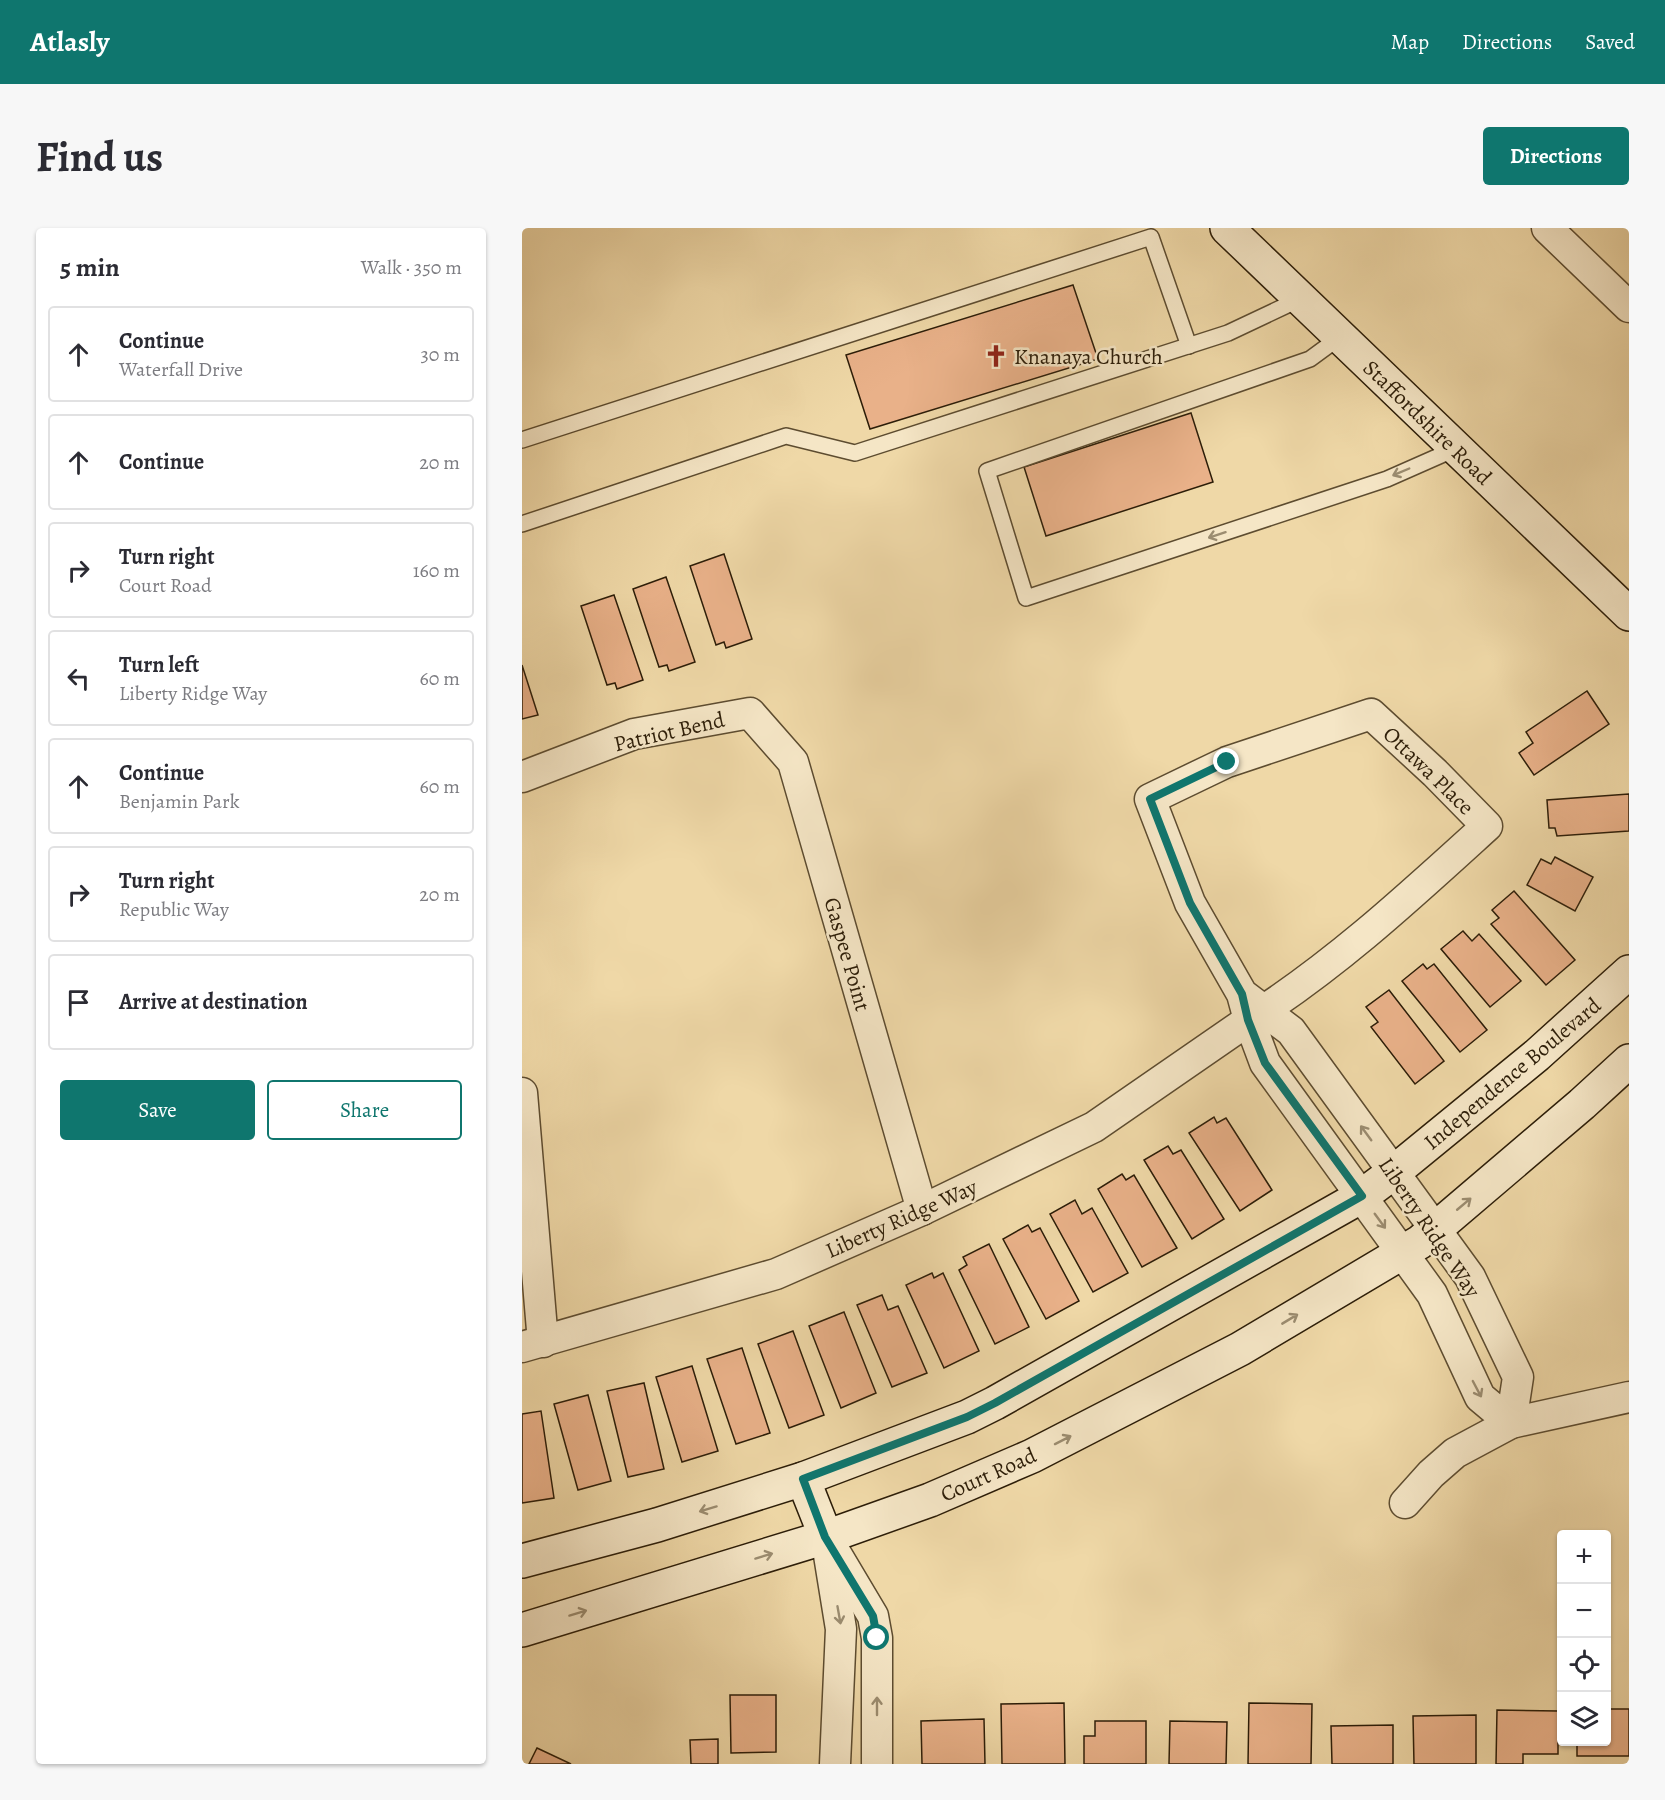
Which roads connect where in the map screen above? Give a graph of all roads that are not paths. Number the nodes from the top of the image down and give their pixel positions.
1 (1227, 228) edge
2 (1547, 228) edge
3 (1300, 299) junction
4 (1629, 307) edge
5 (1340, 337) junction
6 (1189, 346) junction
7 (522, 440) edge
8 (1455, 449) junction
9 (522, 524) edge
10 (1629, 614) edge
11 (750, 713) joint
12 (522, 777) edge
13 (1487, 826) joint
14 (1629, 972) edge
15 (1251, 1008) junction
16 (1629, 1061) edge
17 (522, 1093) edge
18 (1394, 1172) junction
19 (1362, 1196) junction
20 (922, 1210) junction
21 (1419, 1241) junction
22 (533, 1345) edge
23 (1629, 1396) edge
24 (1511, 1423) junction
25 (803, 1479) junction
26 (1405, 1503) dead end
27 (825, 1537) junction
28 (522, 1561) edge
29 (522, 1630) edge
30 (835, 1764) edge
31 (877, 1764) edge

1 - 3 main road, Staffordshire Road
2 - 4 street
3 - 5 main road, Staffordshire Road
3 - 6 lane
5 - 8 main road, Staffordshire Road
8 -> 5 lane
6 - 7 lane
6 - 9 lane
8 - 10 main road, Staffordshire Road
11 - 12 street, Patriot Bend
11 - 20 street, Gaspee Point
13 - 15 street, Liberty Ridge Way
13 - 15 street, Ottawa Place
14 - 18 main road, Independence Boulevard
18 -> 15 street, Liberty Ridge Way
15 - 19 street, Liberty Ridge Way
15 - 20 street, Liberty Ridge Way
21 -> 16 main road
17 - 22 street
18 - 19 main road
18 - 21 street, Liberty Ridge Way
19 -> 21 street, Liberty Ridge Way
19 - 25 main road
20 - 22 street, Liberty Ridge Way
21 -> 24 street, Liberty Ridge Way
21 - 24 street, Liberty Ridge Way
27 -> 21 main road, Court Road
23 - 24 street
24 - 26 street
25 - 27 main road
25 -> 28 main road
29 -> 27 main road, Court Road
27 -> 30 street
31 -> 27 street

